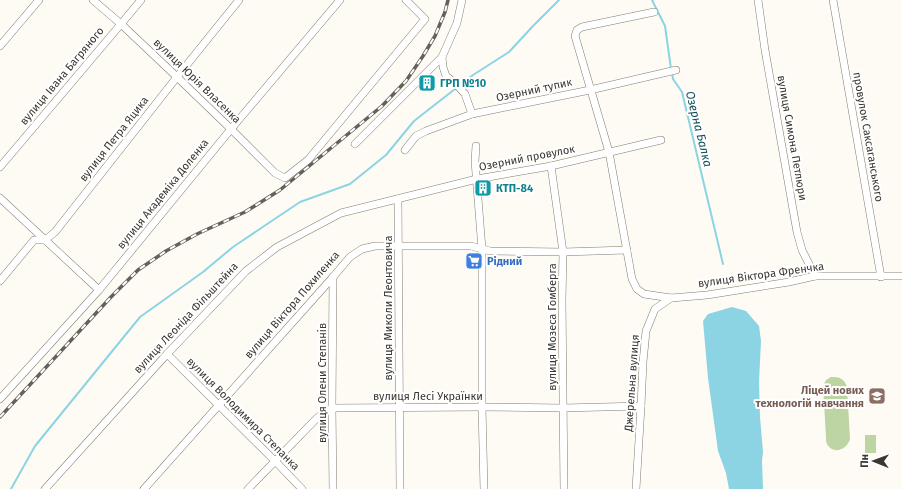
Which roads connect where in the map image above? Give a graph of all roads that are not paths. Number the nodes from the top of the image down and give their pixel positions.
1 (38, 0) edge
2 (93, 0) edge
3 (141, 0) edge
4 (239, 0) edge
5 (340, 0) edge
6 (406, 0) edge
7 (462, 0) edge
8 (758, 0) edge
9 (833, 0) edge
10 (654, 12) dead end
11 (121, 24) junction
12 (0, 46) edge
13 (442, 57) junction
14 (676, 70) dead end
15 (177, 77) junction
16 (590, 90) junction
17 (472, 114) junction
18 (231, 129) junction
19 (661, 140) dead end
20 (355, 144) dead end
21 (476, 146) dead end
22 (405, 150) dead end
23 (609, 152) junction
24 (0, 166) edge
25 (551, 166) junction
26 (477, 179) junction
27 (0, 198) edge
28 (398, 199) junction
29 (45, 240) junction
30 (399, 246) junction
31 (482, 249) junction
32 (627, 250) junction
33 (563, 252) junction
34 (815, 276) junction
35 (902, 276) edge
36 (333, 277) junction
37 (881, 277) junction
38 (0, 281) edge
39 (99, 290) junction
40 (671, 298) junction
41 (167, 354) junction
42 (0, 399) edge
43 (219, 405) junction
44 (641, 406) junction
45 (400, 407) junction
46 (482, 407) junction
47 (332, 408) junction
48 (564, 408) junction
49 (275, 461) junction
50 (44, 489) edge
51 (144, 489) edge
52 (248, 489) edge
53 (302, 489) edge
54 (333, 489) edge
55 (400, 489) edge
56 (484, 489) edge
57 (564, 489) edge
58 (636, 489) edge

1 - 12 street
2 - 11 street, вулиця Юрія Власенка
3 - 11 street, вулиця Івана Багряного
4 - 15 street, вулиця Петра Яцика
5 - 18 street, вулиця Академіка Доленка
6 - 18 street, вулиця Юрія Власенка
7 - 13 street
8 - 34 street, вулиця Симона Петлюри
9 - 37 street, провулок Саксаганського
10 - 16 street
11 - 15 street, вулиця Юрія Власенка
11 - 24 street, вулиця Івана Багряного
13 - 17 street
13 - 20 street
14 - 16 street, Озерний тупик
15 - 18 street, вулиця Юрія Власенка
15 - 29 street, вулиця Петра Яцика
16 - 17 street, Озерний тупик
16 - 23 street
17 - 22 street, Озерний тупик
18 - 39 street, вулиця Академіка Доленка
19 - 23 street, Озерний провулок
21 - 26 street
23 - 25 street, Озерний провулок
23 - 32 street
25 - 26 street, Озерний провулок
25 - 33 street, вулиця Мозеса Гомберга
26 - 28 street, Озерний провулок
26 - 31 street
27 - 29 street
28 - 30 street, вулиця Миколи Леонтовича
28 - 41 street, вулиця Леоніда Фільштейна
29 - 38 street, вулиця Петра Яцика
29 - 39 street
30 - 31 street, вулиця Віктора Похиленка
30 - 36 street, вулиця Віктора Похиленка
30 - 45 street, вулиця Миколи Леонтовича
31 - 33 street, вулиця Віктора Похиленка
31 - 46 street
32 - 33 street, вулиця Віктора Похиленка
32 - 40 street
33 - 48 street, вулиця Мозеса Гомберга
34 - 37 street, вулиця Віктора Френчка
34 - 40 street, вулиця Віктора Френчка
35 - 37 street, вулиця Віктора Френчка
36 - 43 street, вулиця Віктора Похиленка
36 - 47 street, вулиця Олени Степанів
39 - 42 street, вулиця Академіка Доленка
40 - 44 street, Джерельна вулиця
41 - 43 street, вулиця Володимира Степанка
41 - 50 street, вулиця Леоніда Фільштейна
43 - 49 street, вулиця Володимира Степанка
43 - 51 street, вулиця Віктора Похиленка
44 - 48 street, вулиця Лесі Українки
44 - 58 street, Джерельна вулиця
45 - 46 street, вулиця Лесі Українки
45 - 47 street, вулиця Лесі Українки
45 - 55 street, вулиця Миколи Леонтовича
46 - 48 street, вулиця Лесі Українки
46 - 56 street
47 - 49 street
47 - 54 street, вулиця Олени Степанів
48 - 57 street, вулиця Мозеса Гомберга
49 - 52 street
49 - 53 street, вулиця Володимира Степанка

